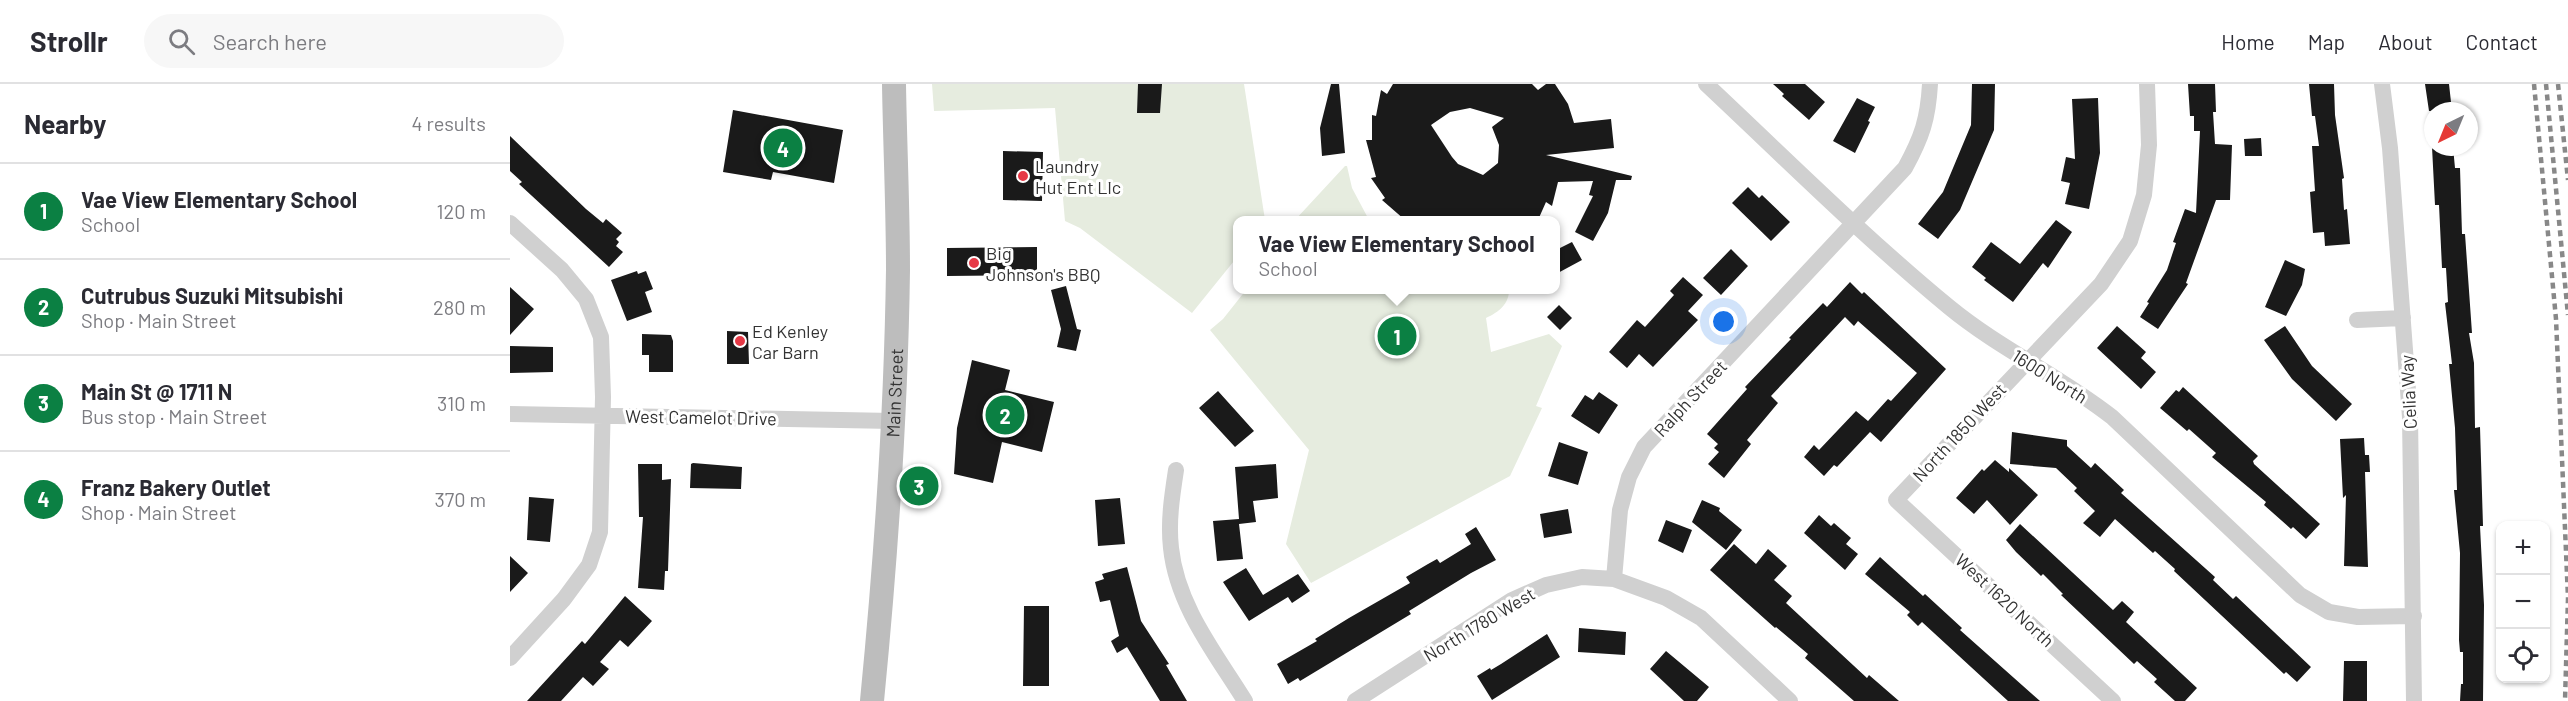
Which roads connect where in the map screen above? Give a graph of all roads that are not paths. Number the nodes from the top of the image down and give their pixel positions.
1 (894, 84) edge
2 (1706, 84) edge
3 (1930, 84) edge
4 (2147, 84) edge
5 (2382, 84) edge
6 (1854, 222) junction
7 (510, 223) edge
8 (2403, 318) junction
9 (2356, 320) dead end
10 (2028, 361) junction
11 (510, 414) edge
12 (603, 415) junction
13 (893, 420) junction
14 (1176, 470) dead end
15 (1896, 500) joint
16 (1614, 579) junction
17 (2414, 616) junction
18 (510, 658) edge
19 (1783, 699) edge
20 (872, 701) edge
21 (1245, 701) edge
22 (1355, 701) edge
23 (2113, 701) edge
24 (2414, 701) edge

1 - 13 main road, Main Street
2 - 6 street, 1600 North
3 - 6 street, Ralph Street
4 - 10 street, North 1850 West
5 - 8 street, Celia Way
6 - 10 street, 1600 North
6 - 16 street, Ralph Street
7 - 12 street
8 - 9 street
8 - 17 street, Celia Way
10 - 15 street, North 1850 West
10 - 17 street, 1600 North
11 - 12 street, West Camelot Drive
12 - 13 street, West Camelot Drive
12 - 18 street
13 - 20 main road, Main Street
14 - 21 street
15 - 23 street, West 1620 North
16 - 19 street, North 1780 West
16 - 22 street, North 1780 West
17 - 24 street, Celia Way

